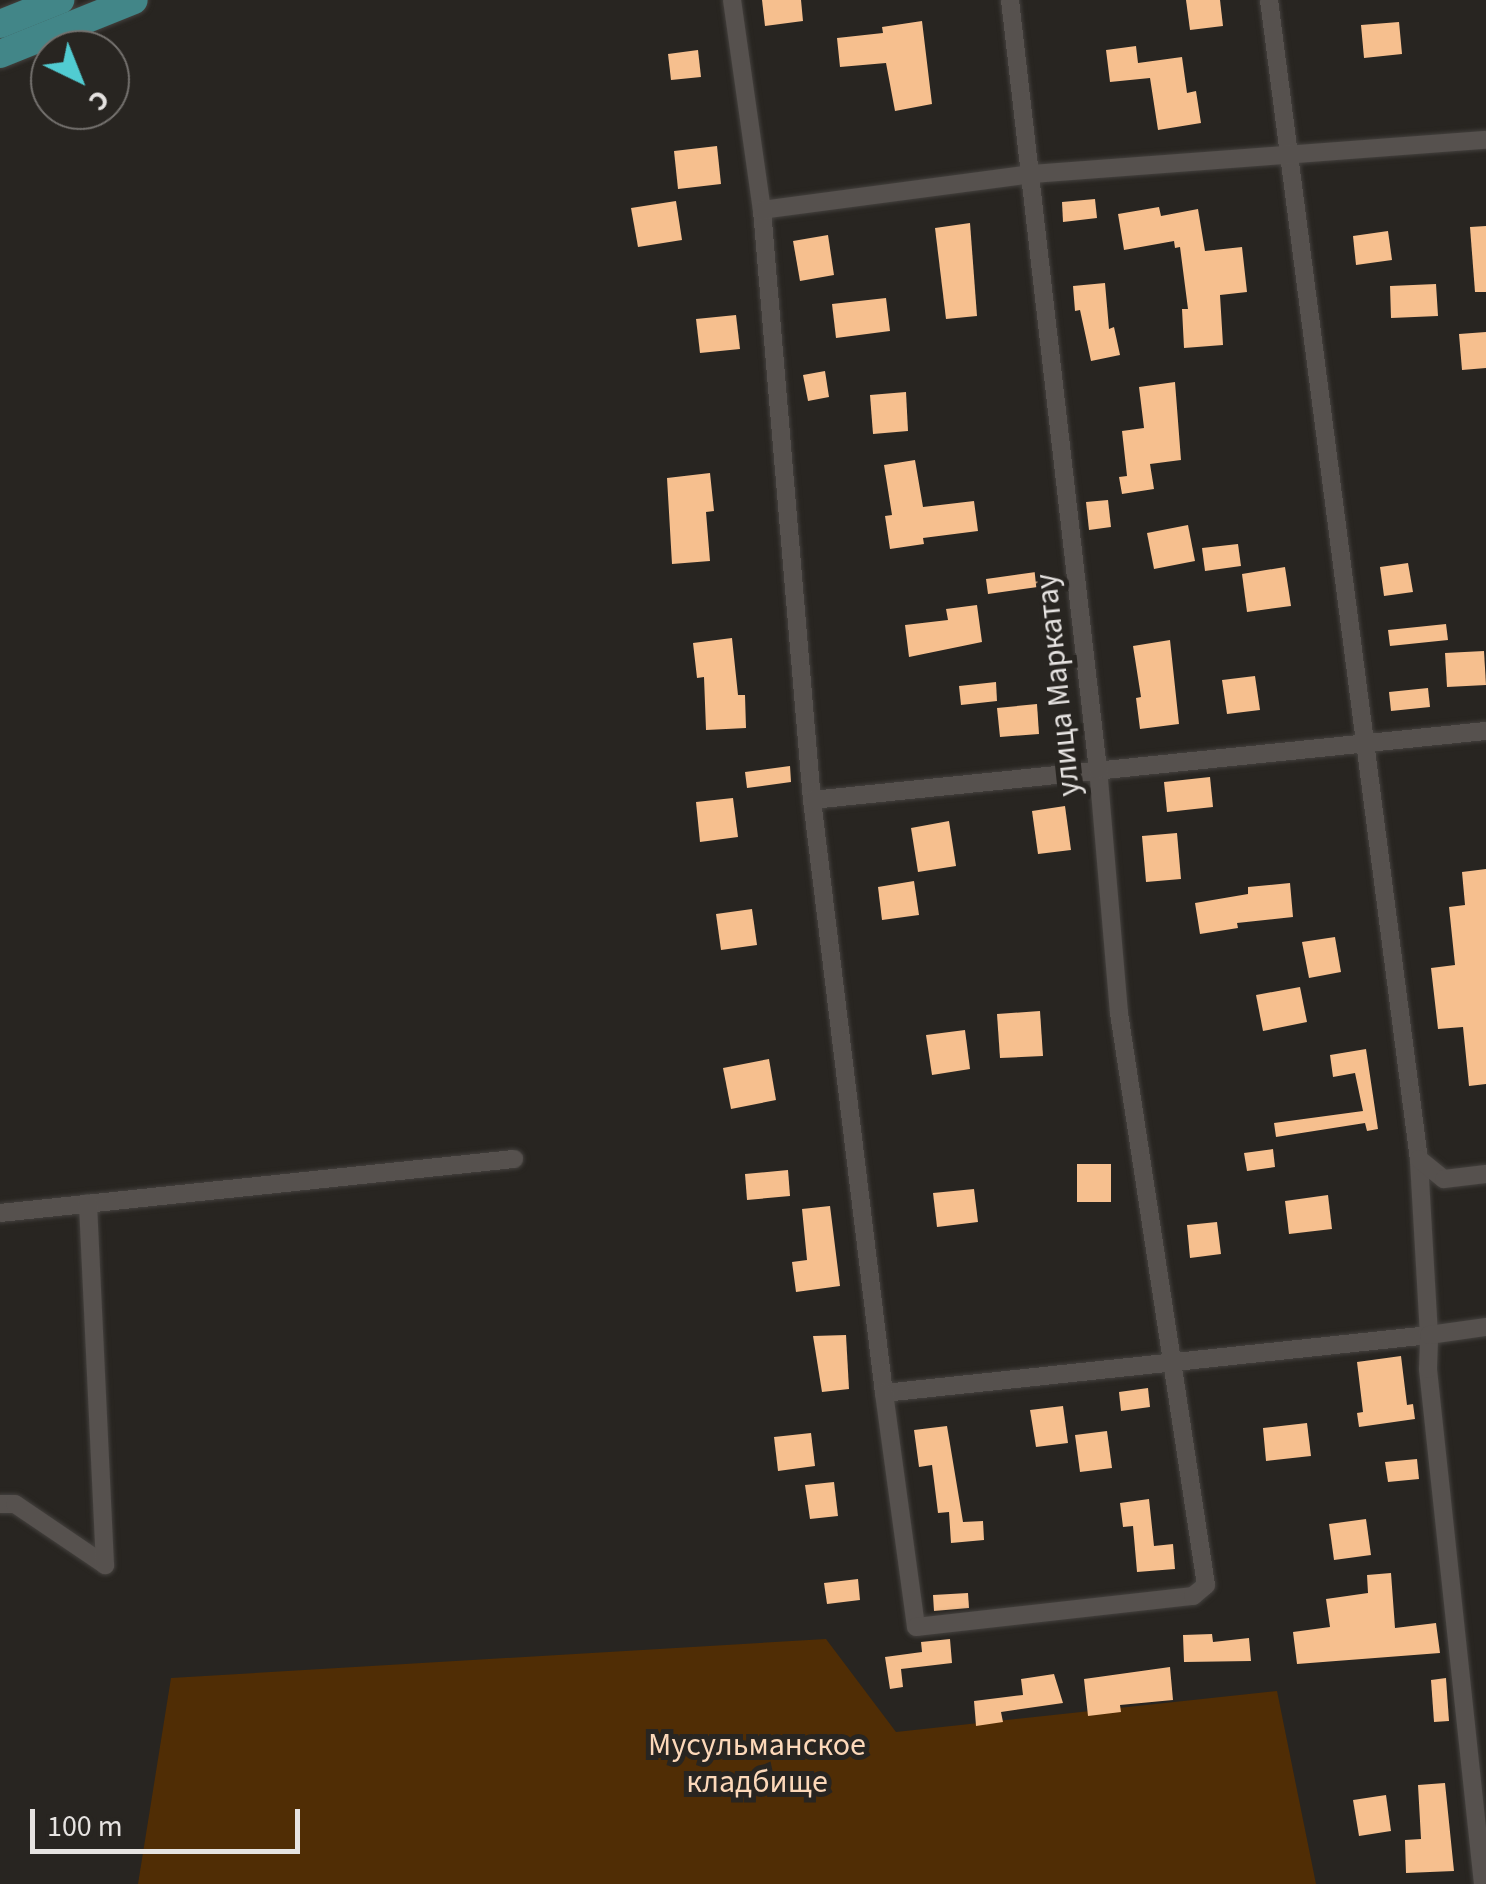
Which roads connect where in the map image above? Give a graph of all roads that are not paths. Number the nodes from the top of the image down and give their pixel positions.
1 (60, 0) edge
2 (134, 0) edge
3 (732, 0) edge
4 (1010, 0) edge
5 (1270, 0) edge
6 (0, 24) edge
7 (0, 54) edge
8 (1486, 140) edge
9 (1289, 158) junction
10 (1031, 174) junction
11 (762, 210) junction
12 (1486, 731) edge
13 (1365, 742) junction
14 (1098, 770) junction
15 (812, 800) junction
16 (514, 1159) dead end
17 (1419, 1159) junction
18 (1486, 1174) edge
19 (88, 1204) junction
20 (0, 1213) edge
21 (1486, 1327) edge
22 (1429, 1335) junction
23 (1172, 1362) junction
24 (884, 1392) junction
25 (0, 1504) edge
26 (1484, 1884) edge

1 - 6 main road
2 - 7 main road
3 - 11 street
4 - 10 street, улица Маркатау
5 - 9 street
8 - 9 street
9 - 10 street
9 - 13 street
10 - 11 street
10 - 14 street, улица Маркатау
11 - 15 street
12 - 13 street
13 - 14 street
13 - 17 street
14 - 15 street
14 - 23 street, улица Маркатау
15 - 24 street
16 - 19 street
17 - 18 street
17 - 22 street
19 - 20 street
19 - 25 street
21 - 22 street
22 - 23 street
22 - 26 street
23 - 24 street
23 - 24 street, улица Маркатау

